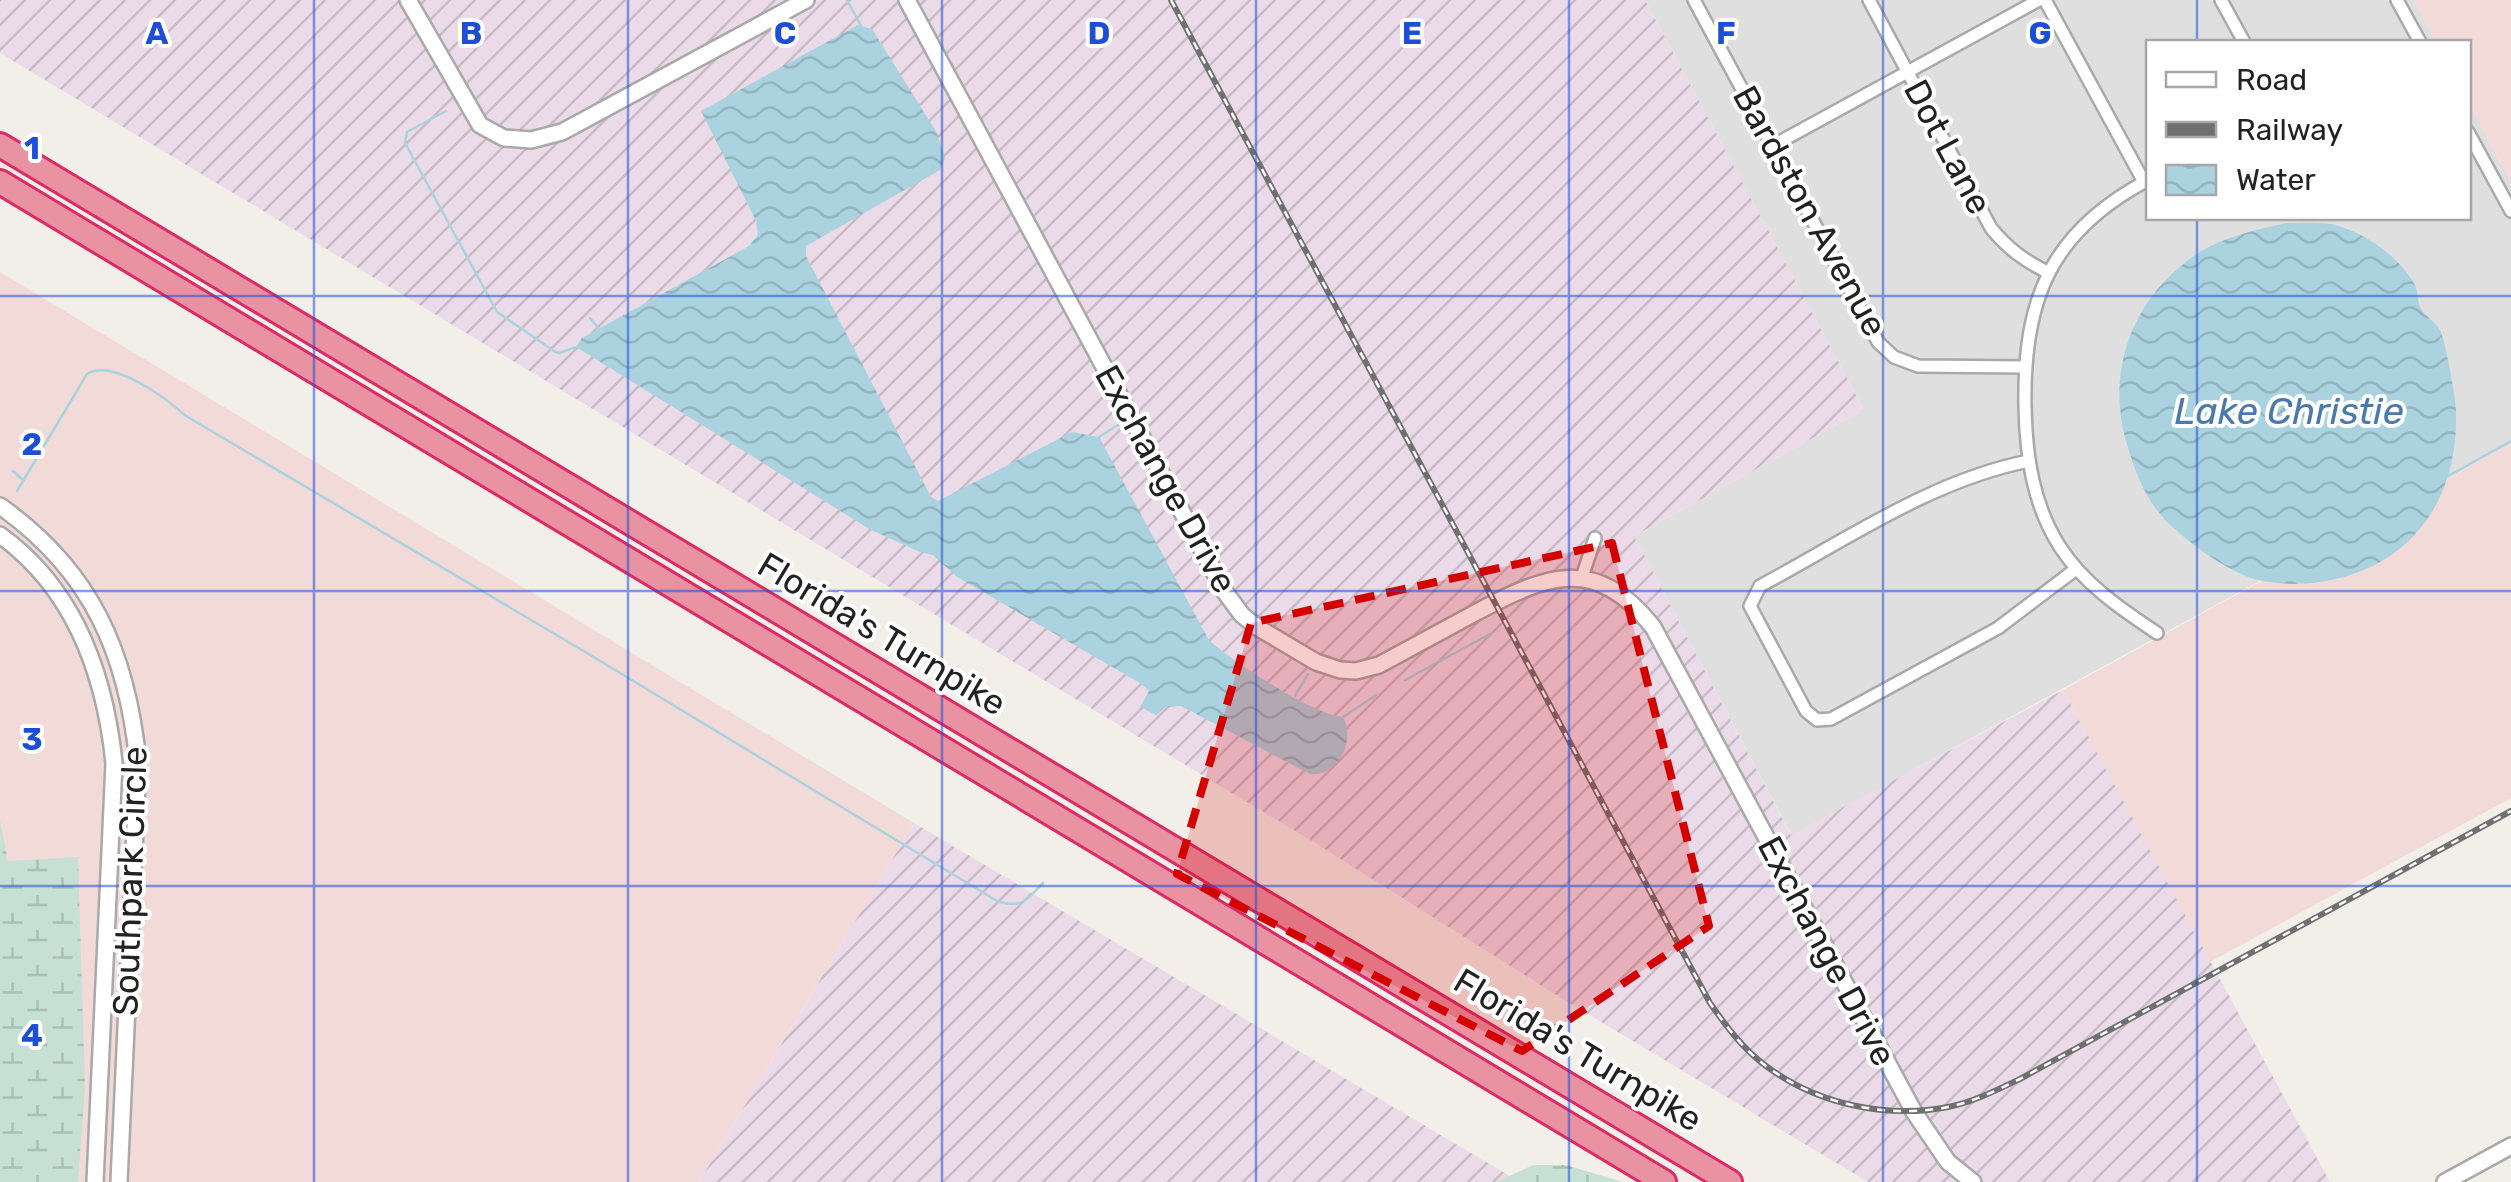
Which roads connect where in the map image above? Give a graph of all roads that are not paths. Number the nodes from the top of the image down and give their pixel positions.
1 (408, 0) edge
2 (806, 0) edge
3 (906, 0) edge
4 (1694, 0) edge
5 (1869, 0) edge
6 (2042, 0) edge
7 (2221, 0) edge
8 (2397, 0) edge
9 (2243, 40) edge
10 (2419, 40) edge
11 (1908, 72) junction
12 (2471, 138) edge
13 (0, 145) edge
14 (1774, 145) junction
15 (2146, 181) edge
16 (0, 182) edge
17 (2511, 211) edge
18 (2049, 274) junction
19 (2024, 368) junction
20 (2029, 461) junction
21 (0, 506) edge
22 (0, 535) edge
23 (1595, 538) dead end
24 (2076, 569) junction
25 (1582, 578) junction
26 (2157, 633) dead end
27 (2511, 1146) edge
28 (95, 1182) edge
29 (119, 1182) edge
30 (1664, 1182) edge
31 (1730, 1182) edge
32 (1973, 1182) edge
33 (2445, 1182) edge

1 - 2 street
3 - 25 street, Exchange Drive
4 - 14 street, Bardston Avenue
5 - 11 street, Dot Lane
6 - 11 street
6 - 15 street
7 - 9 street
8 - 10 street
11 - 14 street
11 - 18 street, Dot Lane
12 - 17 street
13 - 31 highway, Florida's Turnpike
14 - 19 street, Bardston Avenue
15 - 18 street
16 - 30 highway, Florida's Turnpike
18 - 19 street
19 - 20 street
20 - 24 street
20 - 24 street
21 - 29 street, Southpark Circle
22 - 28 street, Southpark Circle
23 - 25 street
24 - 26 street
25 - 32 street, Exchange Drive
27 - 33 street

